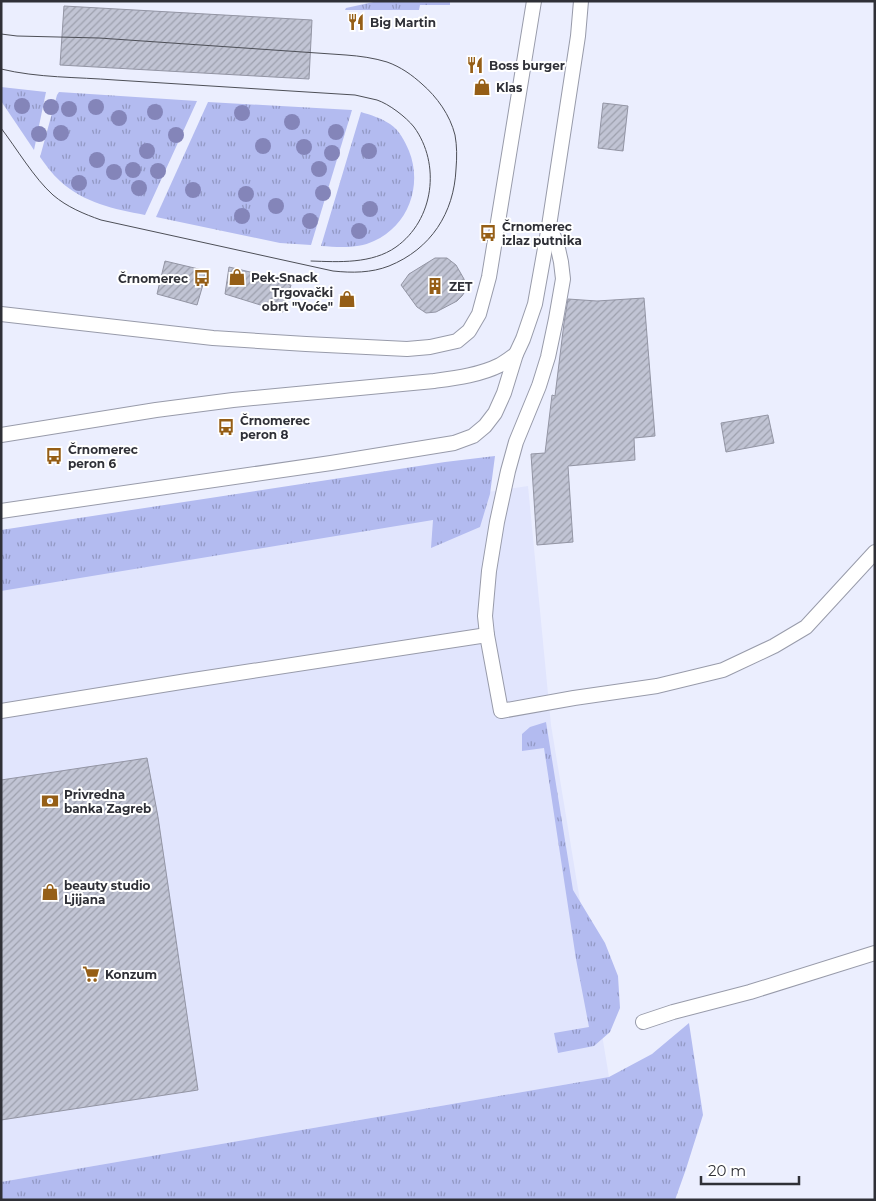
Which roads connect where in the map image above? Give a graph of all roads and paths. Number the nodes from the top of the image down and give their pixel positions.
1 (534, 1) edge
2 (581, 1) edge
3 (549, 226) junction
4 (1, 314) edge
5 (516, 354) junction
6 (1, 435) edge
7 (1, 511) edge
8 (875, 552) edge
9 (487, 635) junction
10 (1, 711) edge
11 (875, 953) edge
12 (643, 1022) dead end

1 - 4 lane
2 - 3 lane
3 - 5 lane
3 - 9 lane
5 - 6 lane
5 - 7 lane
8 - 9 lane
9 - 10 lane
11 - 12 lane

